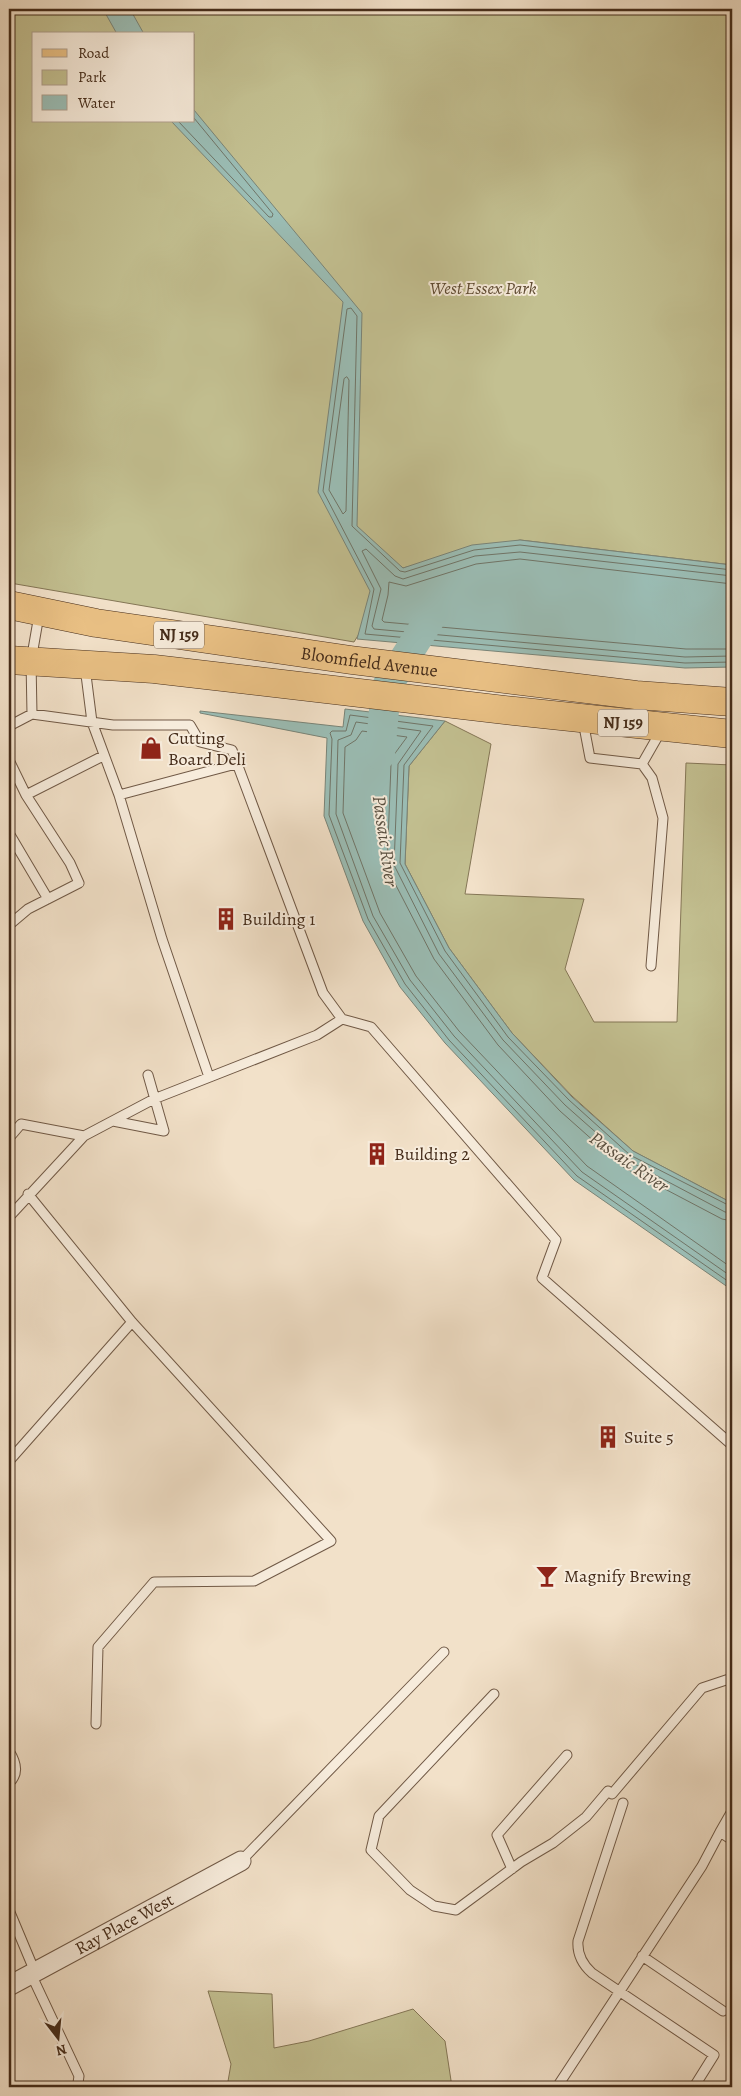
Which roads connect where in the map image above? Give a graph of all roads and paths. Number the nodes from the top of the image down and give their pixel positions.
1 (9, 605) edge
2 (40, 612) junction
3 (20, 660) edge
4 (85, 664) junction
5 (732, 702) edge
6 (32, 714) junction
7 (583, 718) junction
8 (92, 722) junction
9 (9, 726) edge
10 (664, 727) junction
11 (732, 734) edge
12 (103, 756) junction
13 (9, 760) edge
14 (236, 764) junction
15 (642, 764) junction
16 (26, 794) junction
17 (119, 796) junction
18 (9, 833) edge
19 (48, 899) junction
20 (9, 925) edge
21 (651, 966) dead end
22 (342, 1019) junction
23 (148, 1075) dead end
24 (209, 1077) junction
25 (154, 1099) junction
26 (113, 1121) junction
27 (84, 1136) junction
28 (9, 1138) edge
29 (28, 1194) junction
30 (9, 1217) edge
31 (132, 1322) junction
32 (732, 1445) edge
33 (9, 1461) edge
34 (444, 1652) dead end
35 (732, 1678) edge
36 (494, 1694) dead end
37 (96, 1724) dead end
38 (9, 1751) edge
39 (567, 1755) dead end
40 (9, 1783) edge
41 (623, 1803) dead end
42 (732, 1811) edge
43 (720, 1832) junction
44 (732, 1840) edge
45 (241, 1861) joint
46 (512, 1869) junction
47 (9, 1910) edge
48 (642, 1956) junction
49 (33, 1973) junction
50 (9, 1986) edge
51 (618, 1991) junction
52 (723, 2011) dead end
53 (75, 2087) edge
54 (556, 2087) edge
55 (694, 2087) edge

1 - 2 main road, Bloomfield Avenue / NJ 159
2 - 3 lane
2 - 5 main road, Bloomfield Avenue / NJ 159
3 - 4 main road, Bloomfield Avenue / NJ 159
3 - 6 lane
4 - 7 main road, Bloomfield Avenue / NJ 159
4 - 8 lane
6 - 8 lane
6 - 9 lane
7 - 10 main road, Bloomfield Avenue / NJ 159
7 - 15 lane
8 - 12 lane
8 - 14 lane
10 - 11 main road, Bloomfield Avenue / NJ 159
10 - 15 lane
12 - 16 lane
12 - 17 lane
13 - 16 lane
14 - 17 lane
14 - 22 lane
15 - 21 lane
16 - 19 lane
17 - 24 lane
18 - 19 lane
19 - 20 lane
22 - 24 lane
22 - 32 lane
23 - 25 lane
24 - 25 lane
25 - 26 lane
25 - 26 lane
26 - 27 lane
27 - 28 lane
27 - 29 lane
29 - 30 lane
29 - 31 lane
31 - 33 lane
31 - 37 lane
34 - 45 lane
35 - 46 lane
36 - 46 lane
38 - 40 lane
39 - 46 lane
41 - 51 lane
42 - 43 lane
43 - 44 lane
43 - 48 lane
45 - 49 street, Ray Place West
47 - 49 lane
48 - 51 lane
48 - 52 lane
49 - 50 street, Ray Place West
49 - 53 lane
51 - 54 lane
51 - 55 lane

